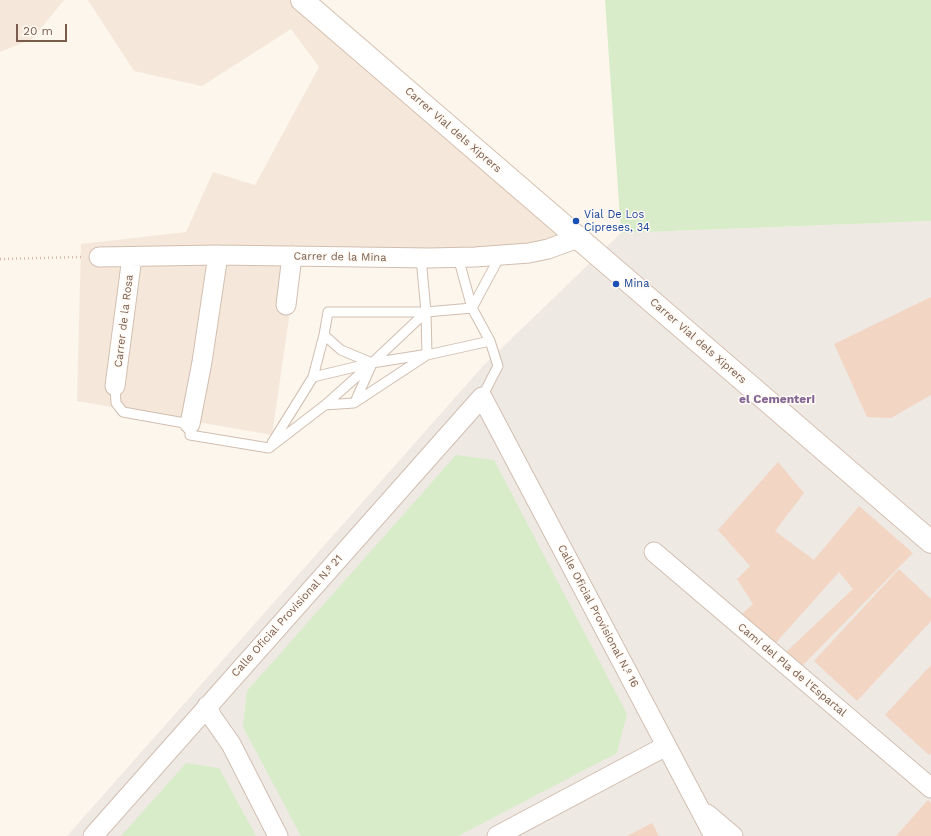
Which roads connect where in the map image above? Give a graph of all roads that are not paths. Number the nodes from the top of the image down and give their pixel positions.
1 (302, 0) edge
2 (578, 238) junction
3 (218, 255) junction
4 (132, 256) junction
5 (292, 256) junction
6 (500, 256) junction
7 (99, 257) road end
8 (458, 257) junction
9 (421, 258) junction
10 (286, 305) dead end
11 (472, 308) junction
12 (426, 312) junction
13 (324, 335) junction
14 (490, 341) junction
15 (427, 355) junction
16 (372, 363) junction
17 (313, 377) junction
18 (115, 386) joint
19 (482, 396) junction
20 (354, 403) junction
21 (324, 405) junction
22 (190, 424) junction
23 (269, 448) junction
24 (931, 542) edge
25 (654, 552) dead end
26 (207, 706) junction
27 (666, 746) junction
28 (931, 788) edge
29 (699, 807) junction
30 (93, 836) edge
31 (278, 836) edge
32 (496, 836) edge
33 (714, 836) edge
34 (734, 836) edge

1 - 2 street, Carrer Vial dels Xiprers
2 - 6 street, Carrer de la Mina
2 - 24 street, Carrer Vial dels Xiprers
3 - 4 street, Carrer de la Mina
3 - 5 street, Carrer de la Mina
3 - 22 street
4 - 7 street, Carrer de la Mina
4 - 18 street, Carrer de la Rosa
5 - 9 street, Carrer de la Mina
5 - 10 street
6 - 8 street, Carrer de la Mina
6 - 11 lane
8 - 9 street, Carrer de la Mina
8 - 11 lane
9 - 12 lane
11 - 12 lane
11 - 14 lane
12 - 13 lane
12 - 15 lane
12 - 16 lane
13 - 16 lane
13 - 17 lane
14 - 15 lane
14 - 19 lane
15 - 16 lane
15 - 20 lane
16 - 17 lane
16 - 20 lane
16 - 21 lane
17 - 23 lane
18 - 22 lane
19 - 26 street, Calle Oficial Provisional N.º 21
19 - 27 street, Calle Oficial Provisional N.º 16
20 - 21 lane
21 - 23 lane
22 - 23 lane
25 - 28 street, Camí del Pla de l'Espartal
26 - 30 street, Calle Oficial Provisional N.º 21
26 - 31 street
27 - 29 street, Calle Oficial Provisional N.º 16
27 - 32 street
29 - 33 street, Calle Oficial Provisional N.º 16
29 - 34 street

